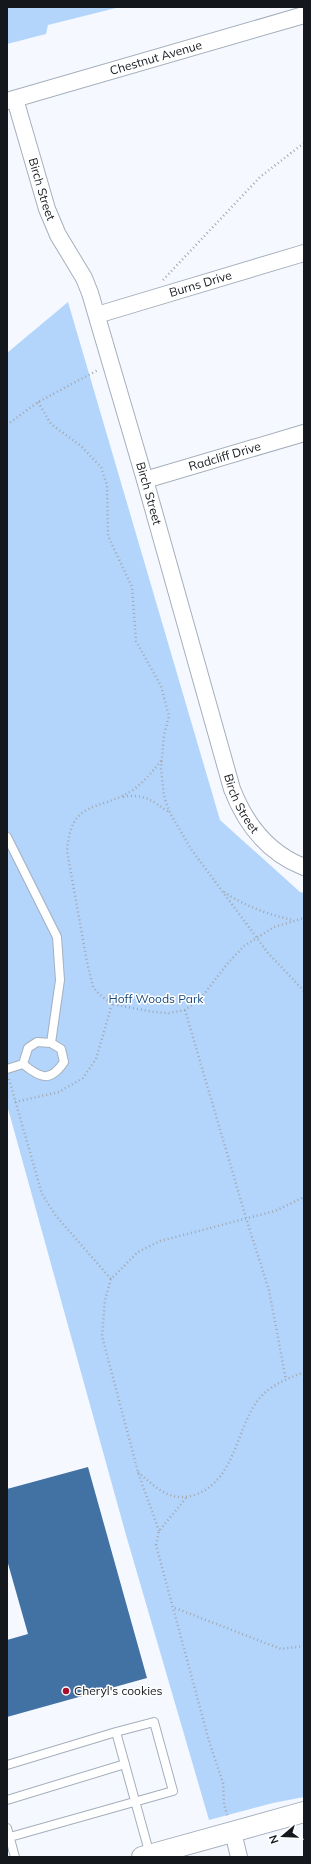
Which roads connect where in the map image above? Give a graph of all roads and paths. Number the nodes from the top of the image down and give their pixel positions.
1 (304, 15) edge
2 (11, 100) edge
3 (304, 143) edge
4 (304, 253) edge
5 (143, 301) junction
6 (97, 315) junction
7 (110, 363) junction
8 (38, 402) junction
9 (7, 425) edge
10 (304, 433) edge
11 (145, 480) junction
12 (162, 761) junction
13 (120, 797) junction
14 (170, 813) junction
15 (7, 838) edge
16 (304, 867) edge
17 (221, 889) junction
18 (304, 918) edge
19 (294, 920) junction
20 (257, 938) junction
21 (304, 991) edge
22 (112, 1004) junction
23 (185, 1010) junction
24 (51, 1043) junction
25 (23, 1064) junction
26 (7, 1069) edge
27 (7, 1072) edge
28 (15, 1102) junction
29 (304, 1197) edge
30 (246, 1218) junction
31 (111, 1279) junction
32 (304, 1372) edge
33 (286, 1380) junction
34 (138, 1472) junction
35 (186, 1498) junction
36 (159, 1531) junction
37 (174, 1608) junction
38 (304, 1646) edge
39 (116, 1732) junction
40 (125, 1764) junction
41 (7, 1765) edge
42 (7, 1800) edge
43 (135, 1801) junction
44 (304, 1812) edge
45 (231, 1825) junction
46 (7, 1828) edge
47 (10, 1837) junction
48 (146, 1856) edge
49 (15, 1857) edge
50 (240, 1857) edge

1 - 2 street, Chestnut Avenue
2 - 6 street, Birch Street
3 - 5 path
4 - 5 street, Burns Drive
5 - 6 street, Burns Drive
6 - 7 street, Birch Street
7 - 8 path
7 - 11 street, Birch Street
8 - 9 path
8 - 12 path
10 - 11 street, Radcliff Drive
11 - 16 street, Birch Street
12 - 13 path
12 - 14 path
13 - 14 path
13 - 22 path
14 - 17 path
15 - 24 lane
17 - 19 path
17 - 20 path
18 - 19 path
19 - 20 path
20 - 21 path
20 - 23 path
22 - 23 path
22 - 28 path
23 - 30 path
24 - 25 lane
24 - 25 lane
25 - 26 lane
27 - 28 path
28 - 31 path
29 - 30 path
30 - 31 path
30 - 33 path
31 - 34 path
32 - 33 path
33 - 35 path
34 - 35 path
34 - 36 path
35 - 36 path
36 - 37 path
37 - 38 path
37 - 45 path
39 - 40 lane
39 - 41 lane
39 - 43 lane
40 - 42 lane
40 - 43 lane
43 - 47 lane
43 - 48 lane
44 - 45 street
45 - 48 street
45 - 50 street
46 - 47 lane
47 - 49 lane

